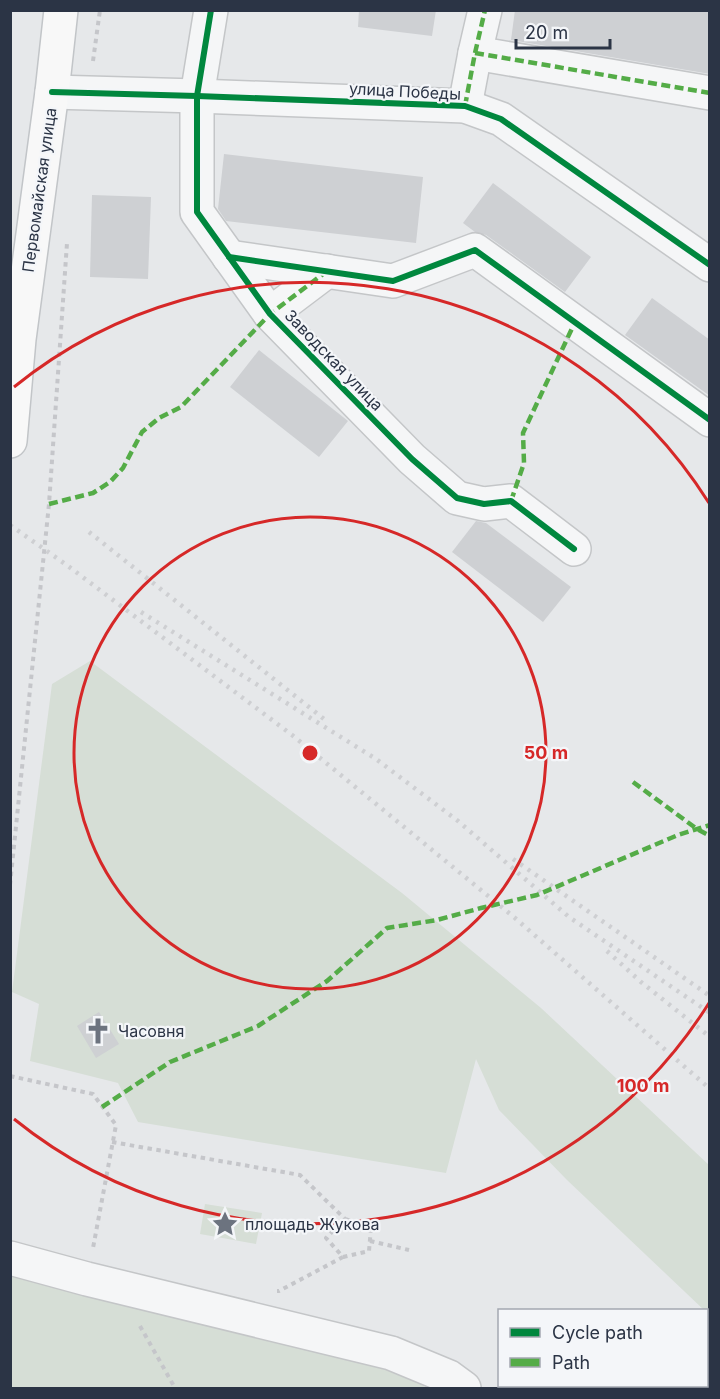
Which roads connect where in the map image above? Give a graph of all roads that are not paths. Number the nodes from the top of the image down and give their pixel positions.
1 (61, 10) edge
2 (211, 10) edge
3 (485, 10) edge
4 (475, 53) junction
5 (52, 92) junction
6 (710, 93) edge
7 (196, 96) junction
8 (465, 106) junction
9 (229, 257) junction
10 (710, 265) edge
11 (327, 271) junction
12 (270, 314) junction
13 (710, 420) edge
14 (10, 441) edge
15 (574, 549) dead end
16 (10, 1258) edge
17 (464, 1389) edge

1 - 5 main road, Первомайская улица
2 - 7 street, Заводская улица
3 - 4 street
4 - 6 street
4 - 8 street
5 - 7 street, улица Победы
5 - 14 main road, Первомайская улица
7 - 8 street, улица Победы
7 - 9 street, Заводская улица
8 - 10 street, улица Победы
9 - 11 street
9 - 12 street, Заводская улица
11 - 12 street
11 - 13 street
12 - 15 street, Заводская улица
16 - 17 street

